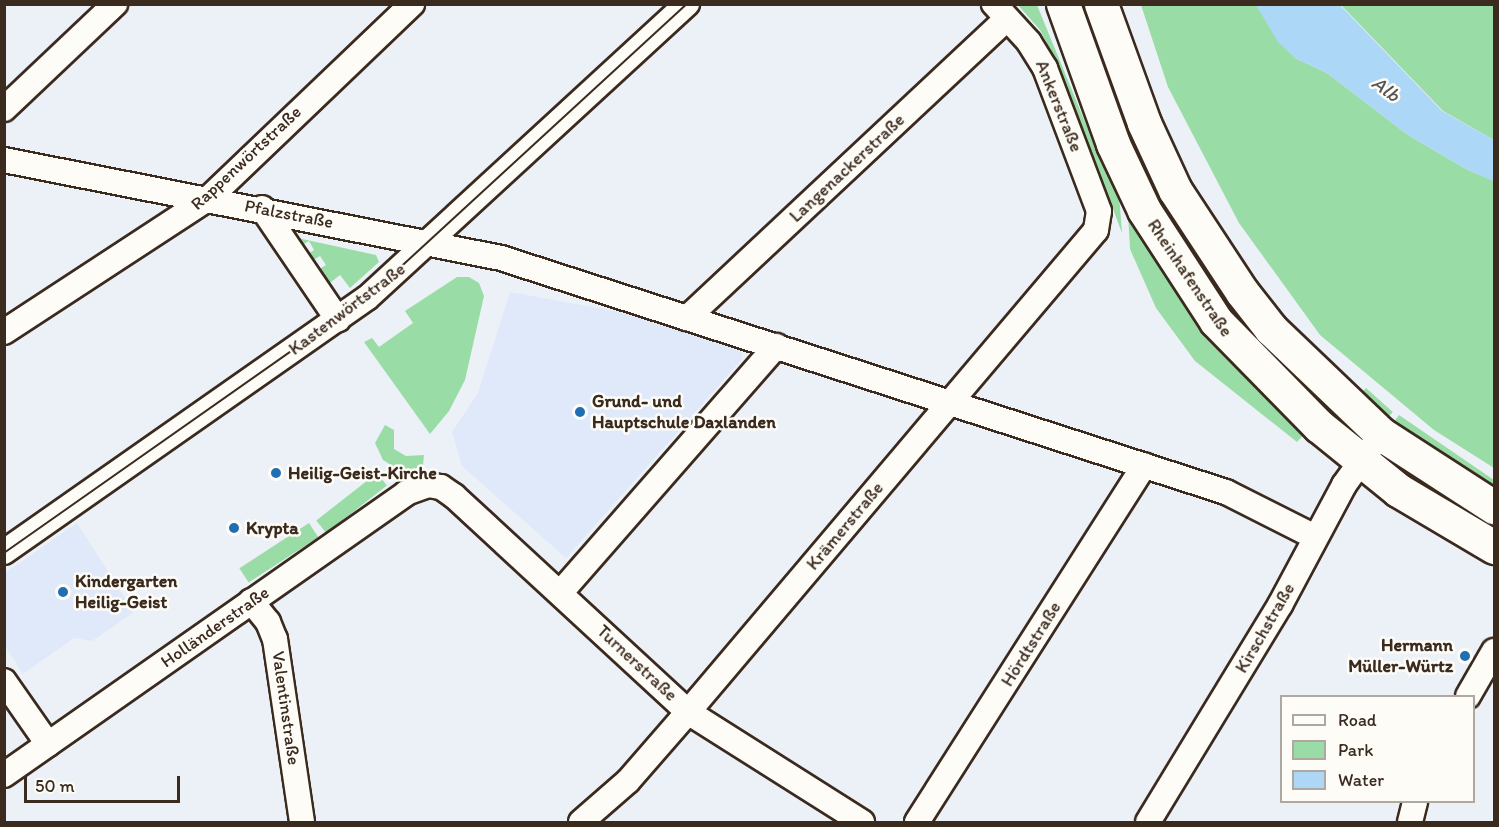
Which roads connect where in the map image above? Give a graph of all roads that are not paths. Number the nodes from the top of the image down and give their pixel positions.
1 (115, 4) edge
2 (411, 4) edge
3 (687, 4) edge
4 (1063, 4) edge
5 (1101, 4) edge
6 (1001, 12) edge
7 (4, 109) edge
8 (4, 160) edge
9 (209, 198) junction
10 (261, 208) junction
11 (1099, 221) joint
12 (431, 242) junction
13 (687, 318) junction
14 (338, 320) junction
15 (4, 332) edge
16 (776, 345) junction
17 (951, 401) junction
18 (1382, 434) junction
19 (1361, 461) junction
20 (1144, 465) junction
21 (428, 485) joint
22 (1494, 507) edge
23 (1315, 537) junction
24 (1494, 547) edge
25 (4, 552) edge
26 (561, 592) junction
27 (252, 601) junction
28 (1494, 651) edge
29 (4, 681) edge
30 (1469, 695) edge
31 (688, 712) junction
32 (48, 744) junction
33 (4, 775) edge
34 (1415, 803) edge
35 (302, 822) edge
36 (581, 822) edge
37 (862, 822) edge
38 (918, 822) edge
39 (1148, 822) edge
40 (1410, 822) edge

1 - 7 street
2 - 9 street, Rappenwörtstraße
3 - 12 street, Kastenwörtstraße
4 - 19 main road, Rheinhafenstraße
5 - 18 main road, Rheinhafenstraße
6 - 11 street, Ankerstraße
6 - 13 street, Langenackerstraße
8 - 9 street, Pfalzstraße
9 - 10 street, Pfalzstraße
9 - 15 street, Rappenwörtstraße
10 - 12 street, Pfalzstraße
10 - 14 street
11 - 17 street, Krämerstraße
12 - 13 street, Pfalzstraße
12 - 14 street, Kastenwörtstraße
13 - 16 street, Pfalzstraße
14 - 25 street, Kastenwörtstraße
16 - 17 street, Pfalzstraße
16 - 26 street
17 - 20 street, Pfalzstraße
17 - 31 street, Krämerstraße
18 - 19 street, Kirschstraße
18 - 22 main road, Rheinhafenstraße
19 - 23 street, Kirschstraße
19 - 24 main road, Rheinhafenstraße
20 - 23 street, Pfalzstraße
20 - 38 street, Hördtstraße
21 - 26 street, Turnerstraße
21 - 27 street, Holländerstraße
23 - 39 street, Kirschstraße
26 - 31 street, Turnerstraße
27 - 32 street, Holländerstraße
27 - 35 street, Valentinstraße
28 - 30 street
29 - 32 street
31 - 36 street, Krämerstraße
31 - 37 street, Turnerstraße
32 - 33 street, Holländerstraße
34 - 40 street

